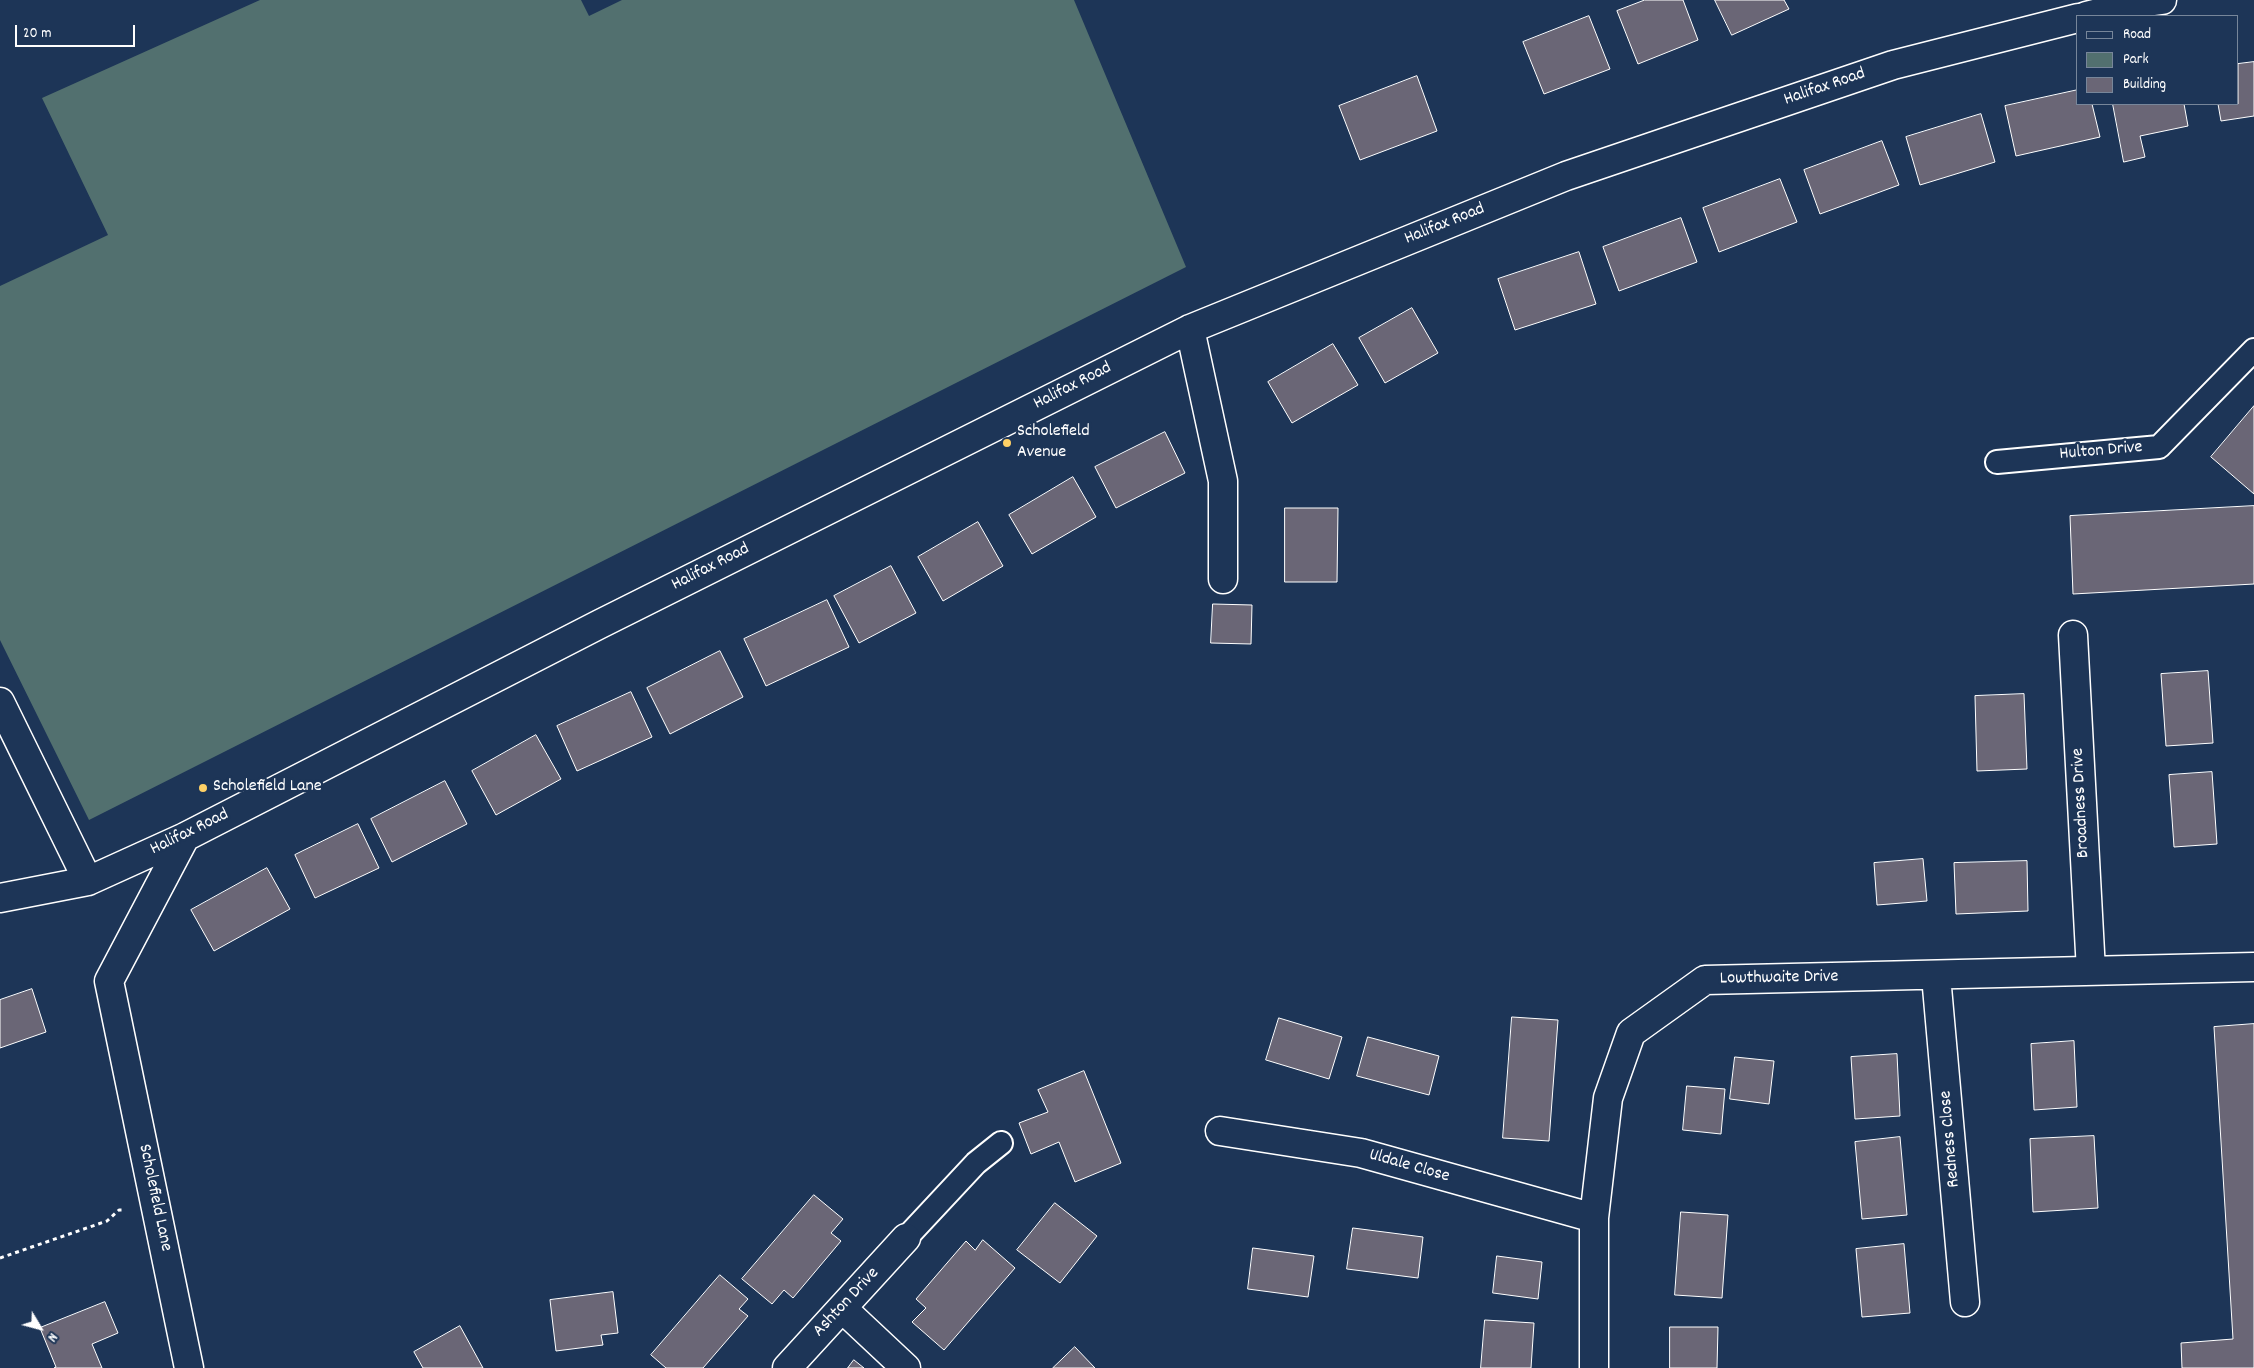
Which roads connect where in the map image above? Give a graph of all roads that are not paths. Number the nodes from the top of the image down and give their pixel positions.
1 (2162, 0) edge
2 (2090, 15) edge
3 (2076, 18) edge
4 (1190, 329) junction
5 (2254, 350) edge
6 (1998, 462) dead end
7 (1223, 579) dead end
8 (2073, 634) dead end
9 (0, 702) edge
10 (185, 837) junction
11 (88, 881) junction
12 (0, 898) edge
13 (2254, 967) edge
14 (2091, 971) junction
15 (1936, 976) junction
16 (1220, 1131) dead end
17 (1001, 1143) dead end
18 (1594, 1218) junction
19 (906, 1238) joint
20 (1965, 1302) dead end
21 (842, 1308) junction
22 (188, 1368) edge
23 (787, 1368) edge
24 (906, 1368) edge
25 (1594, 1368) edge

1 - 2 street
3 - 4 street, Halifax Road
4 - 7 street
4 - 10 street, Halifax Road
5 - 6 lane, Hulton Drive
8 - 14 street, Broadness Drive
9 - 11 street
10 - 11 street, Halifax Road
10 - 22 street, Scholefield Lane
11 - 12 street, Halifax Road
13 - 14 street, Lowthwaite Drive
14 - 15 street, Lowthwaite Drive
15 - 18 street, Lowthwaite Drive
15 - 20 street, Redness Close
16 - 18 street, Uldale Close
17 - 19 lane
18 - 25 street, Lowthwaite Drive
19 - 21 street, Ashton Drive
21 - 23 street, Ashton Drive
21 - 24 street

